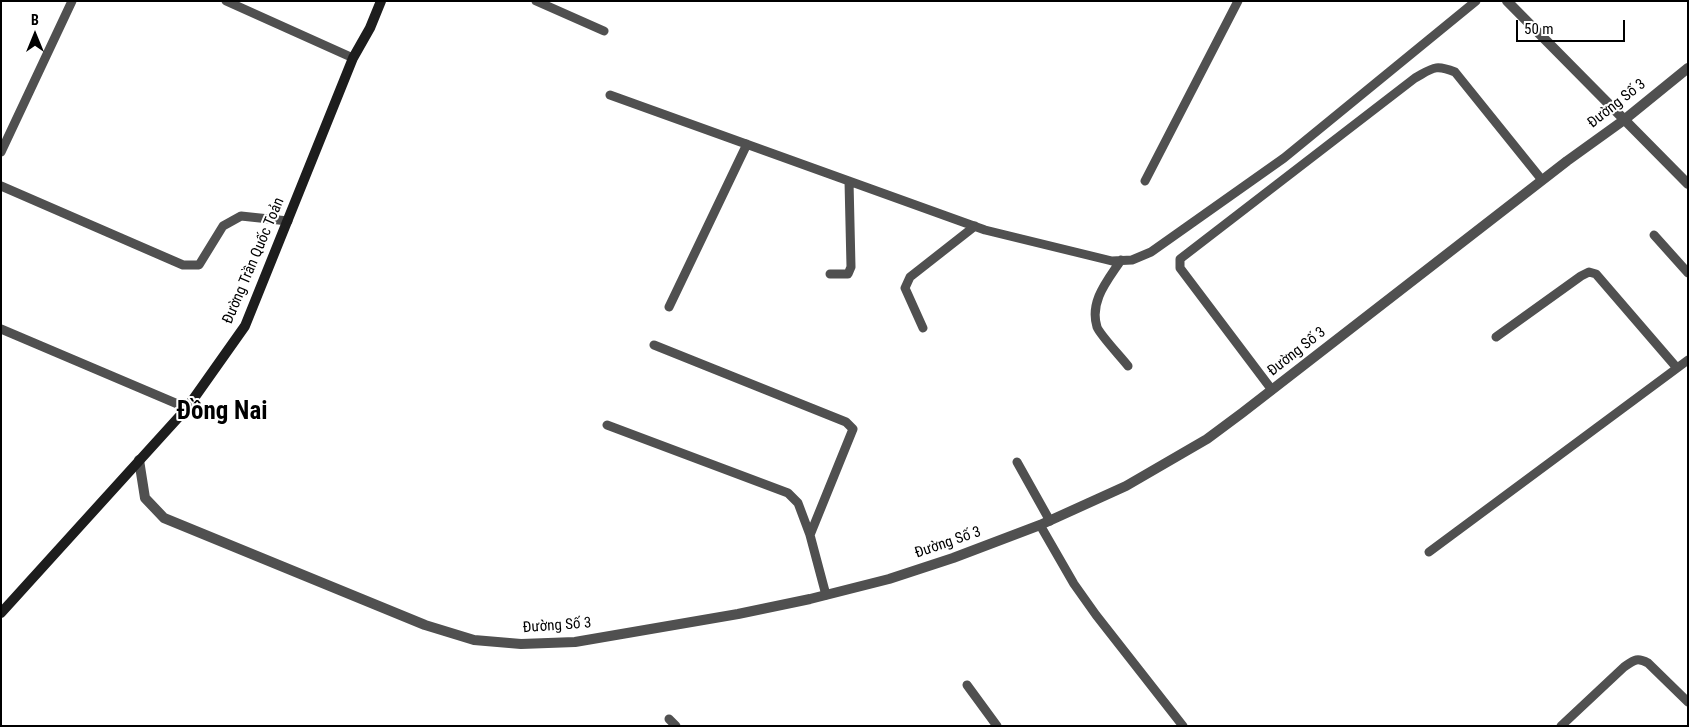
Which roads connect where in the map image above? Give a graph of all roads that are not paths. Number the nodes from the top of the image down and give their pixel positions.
1 (72, 1) edge
2 (226, 1) edge
3 (381, 1) edge
4 (536, 1) edge
5 (1238, 1) edge
6 (1476, 1) edge
7 (1506, 1) edge
8 (604, 31) dead end
9 (353, 58) junction
10 (1688, 68) edge
11 (610, 95) dead end
12 (1624, 120) junction
13 (746, 144) junction
14 (1, 152) edge
15 (1542, 180) junction
16 (849, 181) junction
17 (1145, 181) dead end
18 (1688, 184) edge
19 (1, 186) edge
20 (288, 221) junction
21 (975, 226) junction
22 (1654, 235) dead end
23 (1121, 260) junction
24 (1688, 273) edge
25 (830, 274) dead end
26 (669, 307) dead end
27 (923, 328) dead end
28 (1, 329) edge
29 (1496, 337) dead end
30 (654, 345) dead end
31 (1688, 360) edge
32 (1128, 366) dead end
33 (1677, 368) junction
34 (1272, 390) junction
35 (186, 408) junction
36 (607, 425) dead end
37 (139, 460) junction
38 (1017, 462) dead end
39 (1050, 521) junction
40 (1040, 526) junction
41 (810, 535) junction
42 (1429, 552) dead end
43 (826, 595) junction
44 (1, 613) edge
45 (967, 685) dead end
46 (1688, 702) edge
47 (996, 726) edge
48 (1183, 726) edge
49 (1561, 726) edge

1 - 14 lane
2 - 9 lane
3 - 9 main road, Đường Trần Quốc Toản
4 - 8 lane
5 - 17 lane
6 - 23 lane
7 - 12 street
9 - 20 main road, Đường Trần Quốc Toản
10 - 12 street, Đường Số 3
11 - 13 lane
12 - 15 street, Đường Số 3
12 - 18 street
13 - 16 lane
13 - 26 lane
15 - 34 street, Đường Số 3
15 - 34 lane
16 - 21 lane
16 - 25 lane
19 - 20 lane
20 - 35 main road, Đường Trần Quốc Toản
21 - 23 lane
21 - 27 lane
22 - 24 lane
23 - 32 lane
28 - 35 lane
29 - 33 lane
30 - 41 lane
31 - 33 lane
33 - 42 lane
34 - 39 street, Đường Số 3
35 - 37 main road, Đường Trần Quốc Toản
36 - 41 lane
37 - 43 street, Đường Số 3
37 - 44 main road, Đường Trần Quốc Toản
38 - 39 lane
39 - 40 street, Đường Số 3
40 - 43 street, Đường Số 3
40 - 48 lane
41 - 43 lane
45 - 47 lane
46 - 49 lane

